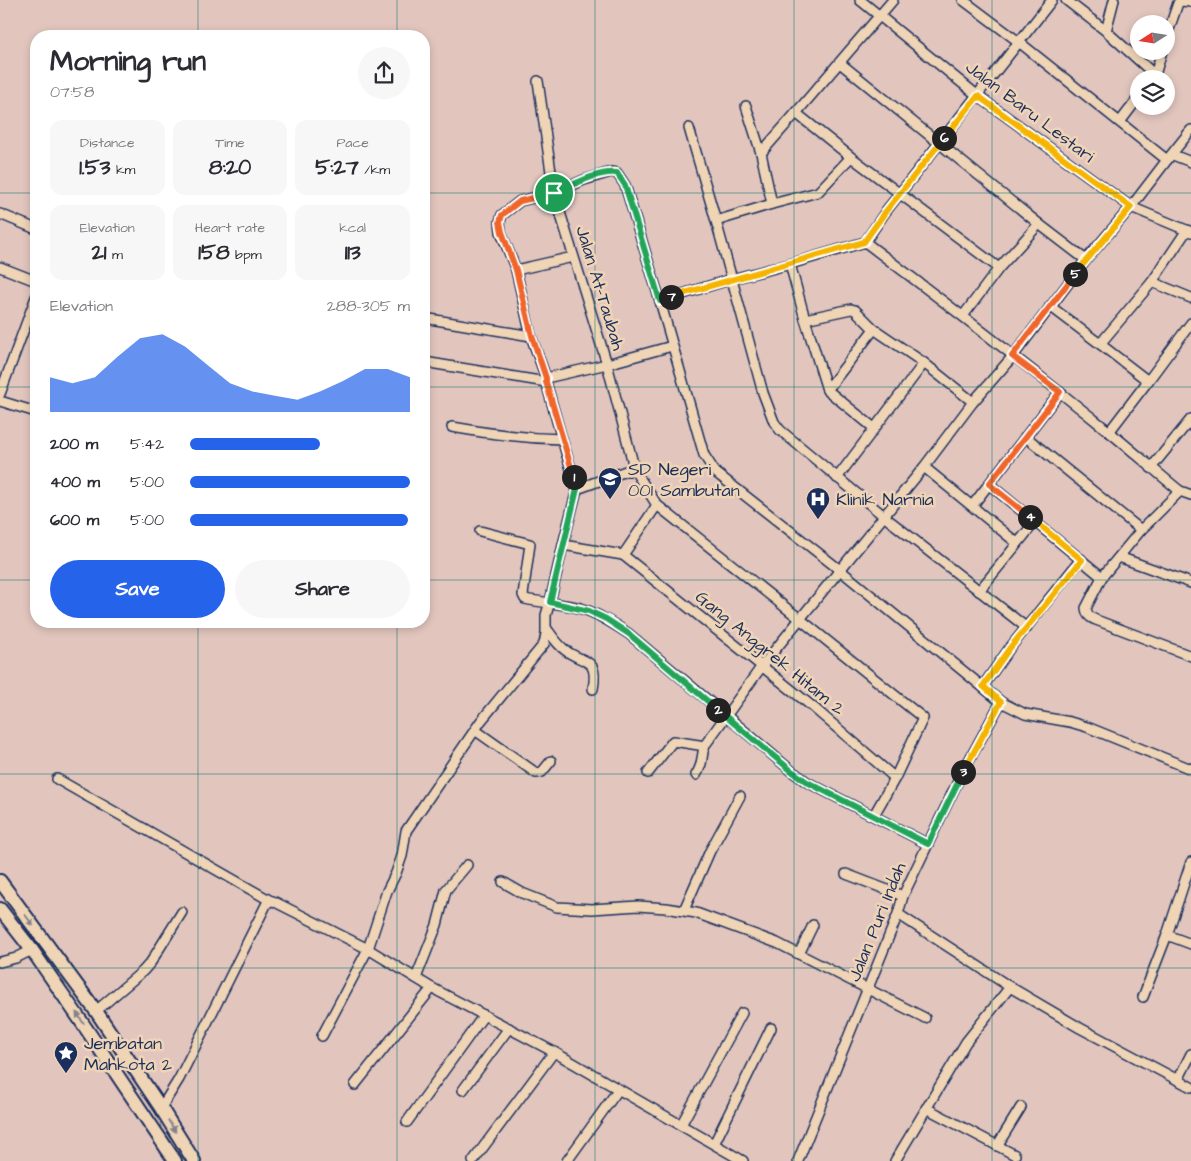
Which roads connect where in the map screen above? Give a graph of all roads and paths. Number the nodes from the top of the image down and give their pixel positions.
1 (860, 0) edge
2 (893, 0) edge
3 (963, 0) edge
4 (1052, 0) edge
5 (1066, 0) edge
6 (1114, 0) edge
7 (1191, 2) edge
8 (1174, 15) edge
9 (880, 16) junction
10 (1106, 31) junction
11 (1019, 42) junction
12 (840, 63) junction
13 (1146, 70) edge
14 (538, 81) dead end
15 (978, 96) junction
16 (746, 106) dead end
17 (1130, 109) edge
18 (796, 113) junction
19 (1120, 122) junction
20 (689, 128) dead end
21 (1191, 130) edge
22 (939, 144) junction
23 (761, 153) junction
24 (850, 157) junction
25 (1170, 157) junction
26 (1191, 162) edge
27 (554, 193) junction
28 (900, 194) junction
29 (772, 204) junction
30 (1131, 207) junction
31 (0, 214) edge
32 (716, 221) junction
33 (1039, 224) junction
34 (30, 226) edge
35 (1189, 231) edge
36 (864, 242) junction
37 (573, 257) junction
38 (1086, 260) junction
39 (790, 264) junction
40 (0, 267) edge
41 (1000, 268) junction
42 (516, 270) junction
43 (30, 279) edge
44 (732, 279) junction
45 (1152, 282) junction
46 (1191, 298) edge
47 (660, 301) junction
48 (1050, 306) junction
49 (30, 313) edge
50 (963, 316) junction
51 (430, 319) edge
52 (805, 319) junction
53 (1191, 323) edge
54 (874, 329) junction
55 (532, 336) junction
56 (1100, 344) junction
57 (672, 346) junction
58 (1012, 356) junction
59 (430, 363) edge
60 (924, 363) junction
61 (607, 364) junction
62 (546, 380) junction
63 (1148, 381) junction
64 (827, 390) junction
65 (1060, 392) junction
66 (0, 394) edge
67 (0, 401) edge
68 (973, 402) junction
69 (30, 410) edge
70 (1191, 419) edge
71 (452, 426) dead end
72 (874, 428) junction
73 (1109, 432) junction
74 (1026, 437) junction
75 (562, 439) junction
76 (924, 467) junction
77 (1151, 468) junction
78 (635, 471) junction
79 (837, 478) junction
80 (989, 484) junction
81 (577, 489) junction
82 (1180, 491) junction
83 (1191, 495) edge
84 (658, 505) junction
85 (972, 506) junction
86 (884, 516) junction
87 (1036, 522) junction
88 (1141, 530) junction
89 (480, 532) dead end
90 (1017, 543) junction
91 (563, 545) junction
92 (622, 555) junction
93 (1119, 557) junction
94 (1082, 560) junction
95 (840, 570) junction
96 (1102, 577) junction
97 (1191, 582) edge
98 (979, 591) junction
99 (550, 602) junction
100 (800, 619) junction
101 (1027, 628) junction
102 (547, 629) junction
103 (1191, 656) edge
104 (762, 666) junction
105 (983, 686) junction
106 (592, 689) dead end
107 (1001, 702) junction
108 (725, 716) junction
109 (475, 730) junction
110 (705, 746) junction
111 (551, 761) dead end
112 (1191, 769) edge
113 (648, 774) dead end
114 (696, 775) dead end
115 (894, 778) junction
116 (57, 779) dead end
117 (740, 796) dead end
118 (874, 815) junction
119 (928, 844) junction
120 (1191, 862) edge
121 (467, 865) dead end
122 (846, 874) dead end
123 (0, 881) edge
124 (503, 882) dead end
125 (903, 896) junction
126 (271, 901) junction
127 (0, 909) edge
128 (684, 910) junction
129 (182, 912) dead end
130 (898, 914) junction
131 (813, 925) dead end
132 (1167, 935) junction
133 (1191, 944) edge
134 (368, 949) junction
135 (32, 950) junction
136 (799, 954) junction
137 (0, 962) edge
138 (416, 978) junction
139 (1010, 987) junction
140 (432, 988) junction
141 (868, 990) junction
142 (1142, 997) dead end
143 (96, 1011) junction
144 (742, 1014) dead end
145 (484, 1015) junction
146 (925, 1018) dead end
147 (509, 1028) junction
148 (770, 1028) dead end
149 (322, 1036) dead end
150 (554, 1052) junction
151 (1191, 1054) edge
152 (1178, 1080) junction
153 (355, 1085) dead end
154 (1191, 1087) edge
155 (463, 1090) dead end
156 (618, 1090) junction
157 (1022, 1107) dead end
158 (161, 1108) junction
159 (926, 1108) junction
160 (407, 1122) dead end
161 (681, 1125) junction
162 (714, 1144) junction
163 (997, 1146) junction
164 (1015, 1155) dead end
165 (174, 1161) edge
166 (194, 1161) edge
167 (473, 1161) edge
168 (567, 1161) edge
169 (743, 1161) edge
170 (798, 1161) edge
171 (895, 1161) edge

1 - 9 street, Jalan Baru Lestari
2 - 9 street
3 - 11 street
4 - 11 street
5 - 10 street
6 - 10 street
7 - 8 street
9 - 12 street
9 - 15 street, Jalan Baru Lestari
10 - 13 street
11 - 15 street
11 - 19 street
12 - 18 street
12 - 22 street
14 - 27 street, Jalan At-Taubah
15 - 22 street
15 - 30 street, Jalan Baru Lestari
16 - 23 street
17 - 19 street
18 - 23 street
18 - 24 street
19 - 25 street
20 - 32 street
21 - 25 street
22 - 28 street
22 - 33 street
23 - 29 street
24 - 28 street
24 - 29 street
25 - 26 street
25 - 30 street
27 - 37 street, Jalan At-Taubah
27 - 42 street
27 - 47 street
28 - 36 street
28 - 41 street
29 - 32 street
30 - 35 street, Jalan Baru Lestari
30 - 38 street
31 - 34 street
32 - 44 street
33 - 38 street
33 - 41 street
35 - 45 street
36 - 39 street
36 - 50 street
37 - 42 street
37 - 61 street, Jalan At-Taubah
38 - 48 street
39 - 44 street
39 - 52 street
40 - 43 street
41 - 50 street
42 - 55 street
44 - 47 street
44 - 79 street
45 - 46 street
45 - 56 street
47 - 57 street
48 - 56 street
48 - 58 street
49 - 66 street
50 - 58 street
51 - 55 street
52 - 54 street
52 - 64 street
53 - 63 street
54 - 60 street
54 - 64 street
55 - 62 street
56 - 63 street
57 - 61 street
57 - 95 street
58 - 65 street
58 - 68 street
59 - 62 street
60 - 68 street
60 - 72 street
61 - 62 street
61 - 78 street, Jalan At-Taubah
62 - 75 street
63 - 73 street
64 - 72 street
65 - 73 street
65 - 74 street
67 - 69 street
68 - 76 street
70 - 77 street
71 - 75 street
72 - 79 street
73 - 77 street
74 - 80 street
74 - 88 street
75 - 81 street
76 - 85 street
76 - 86 street
77 - 82 street
78 - 81 street
78 - 84 street, Jalan At-Taubah
79 - 86 street
80 - 85 street
80 - 87 street
81 - 91 street
82 - 83 street
82 - 88 street
84 - 92 street
84 - 100 street, Jalan At-Taubah
85 - 90 street
86 - 95 street
86 - 98 street
87 - 90 street
87 - 94 street
88 - 93 street
89 - 99 street
90 - 98 street
91 - 92 street
91 - 99 street
92 - 104 street, Gang Anggrek Hitam 2
93 - 96 street
93 - 97 street
94 - 96 street
94 - 101 street
95 - 100 street
95 - 105 street
96 - 103 street
98 - 101 street
99 - 102 street
99 - 108 street
100 - 104 street
100 - 115 street, Jalan At-Taubah
101 - 105 street
102 - 106 street
102 - 109 street
104 - 108 street
104 - 115 street, Gang Anggrek Hitam 2
105 - 107 street
107 - 112 street
107 - 119 street, Jalan Puri Indah
108 - 110 street
108 - 118 street
109 - 111 street
109 - 134 street
110 - 113 street
110 - 114 street
115 - 118 street
116 - 126 street
117 - 128 street
118 - 119 street
119 - 125 street, Jalan Puri Indah
120 - 132 street
121 - 138 street
122 - 125 street
123 -> 143 main road
124 - 128 street
125 - 130 street, Jalan Puri Indah
126 - 134 street
126 - 158 street
127 - 135 main road
128 - 136 street
129 - 143 street
130 - 139 street
130 - 141 street, Jalan Puri Indah
131 - 136 street
132 - 133 street
132 - 142 street
134 - 138 street
134 - 149 street
135 - 137 street
165 -> 135 main road
136 - 141 street
138 - 140 street
139 - 152 street
139 - 159 street
140 - 145 street
140 - 153 street
141 - 146 street
141 - 170 street, Jalan Puri Indah
143 - 158 main road
144 - 161 street
145 - 147 street
145 - 160 street
147 - 150 street
147 - 155 street
148 - 162 street
150 - 156 street
150 - 167 street
151 - 152 street
152 - 154 street
156 - 161 street
156 - 168 street
157 - 163 street
158 -> 166 main road
159 - 163 street
159 - 171 street
161 - 162 street
162 - 169 street
163 - 164 street

